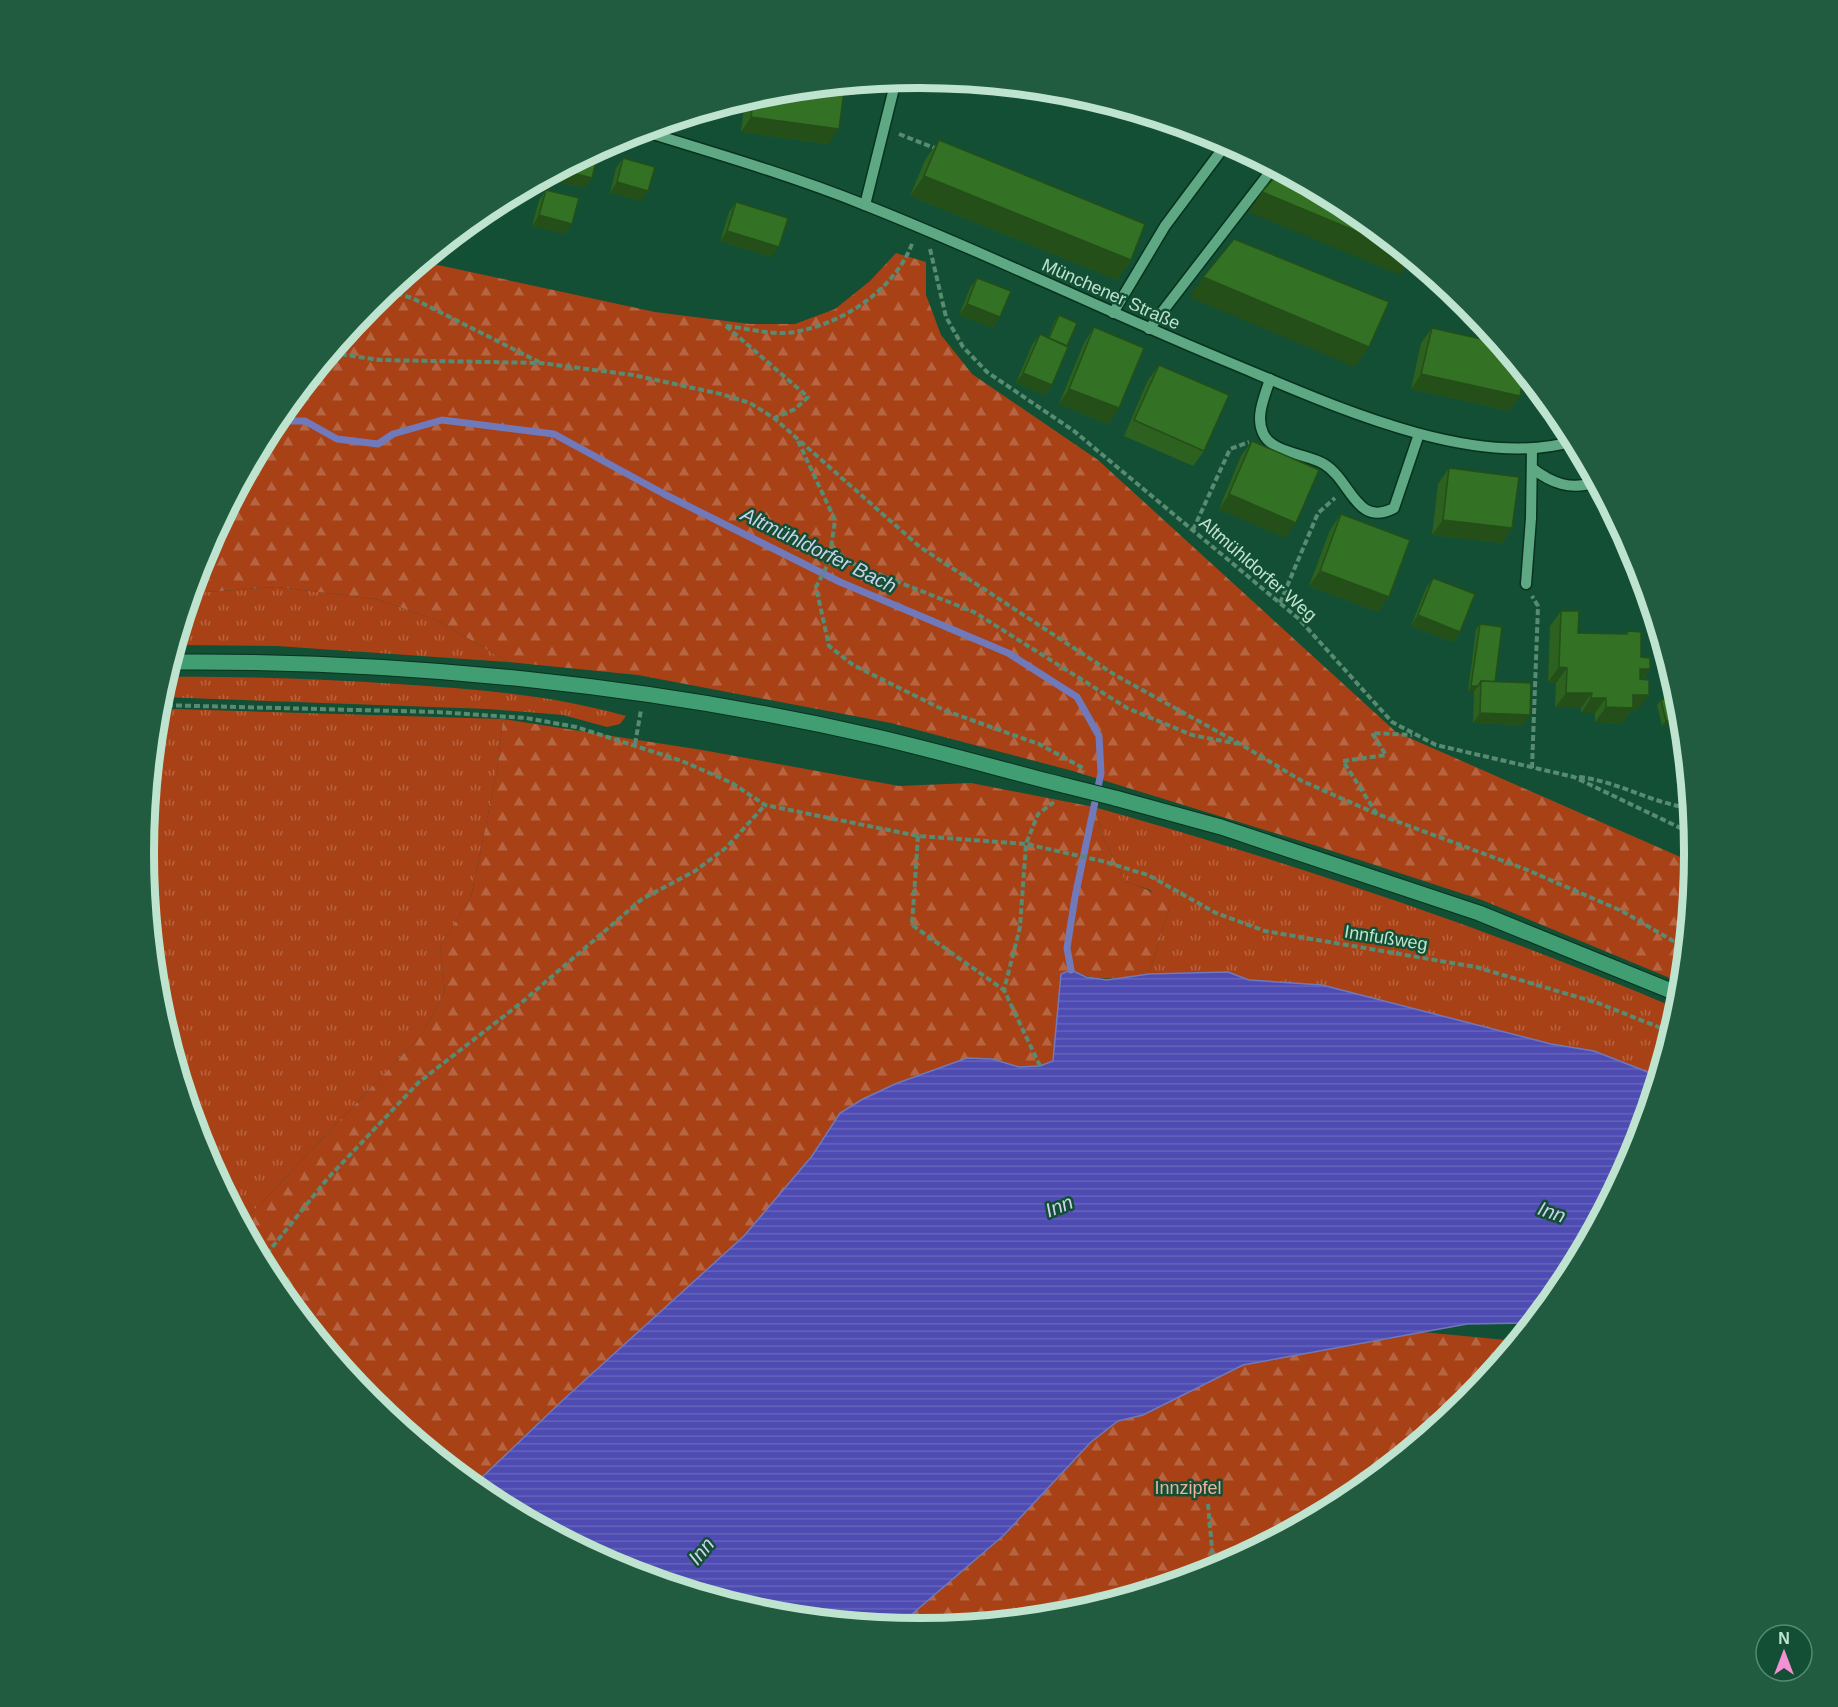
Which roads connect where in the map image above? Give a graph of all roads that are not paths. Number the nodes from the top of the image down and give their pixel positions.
1 (894, 89) edge
2 (657, 135) edge
3 (1221, 151) edge
4 (1269, 173) edge
5 (865, 205) junction
6 (1113, 313) junction
7 (1149, 329) junction
8 (1270, 379) junction
9 (1419, 434) junction
10 (1564, 443) edge
11 (1532, 449) junction
12 (1532, 468) junction
13 (1588, 483) edge
14 (1526, 584) road end
15 (179, 662) edge
16 (1671, 991) edge

1 - 5 street
2 - 5 street, Münchener Straße
3 - 6 street
4 - 7 street
5 - 6 street, Münchener Straße
6 - 7 street, Münchener Straße
7 - 8 street, Münchener Straße
8 - 9 street, Münchener Straße
8 - 9 street
9 - 11 street, Münchener Straße
10 - 11 street, Münchener Straße
11 - 12 street
12 - 13 street
12 - 14 street
15 - 16 main road, bridge

